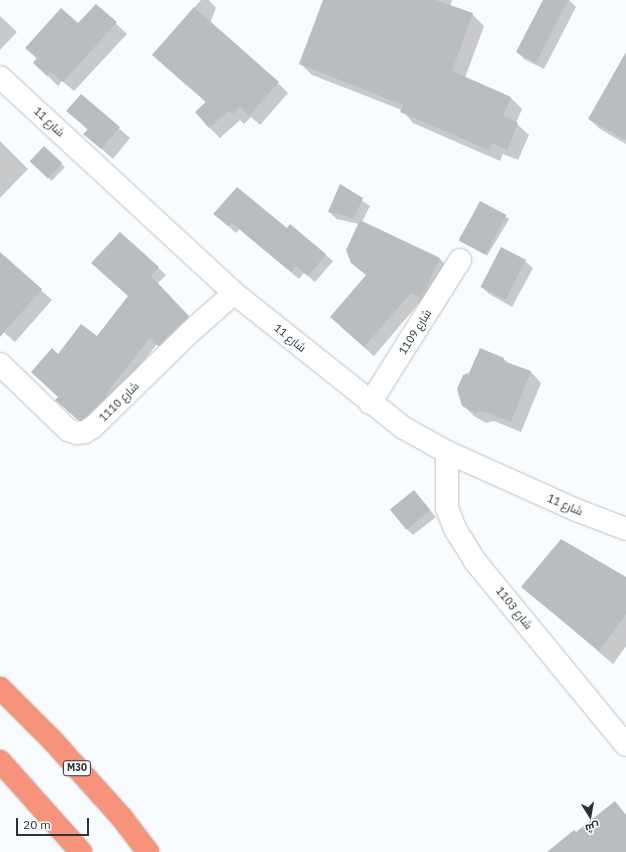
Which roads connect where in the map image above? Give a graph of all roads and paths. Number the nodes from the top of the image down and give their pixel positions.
1 (0, 77) edge
2 (460, 260) dead end
3 (234, 293) junction
4 (0, 364) edge
5 (370, 403) junction
6 (448, 452) junction
7 (626, 530) edge
8 (0, 688) edge
9 (626, 745) edge
10 (0, 761) edge
11 (81, 852) edge
12 (148, 852) edge

1 - 3 street, شارع 11
2 - 5 street, شارع 1109
3 - 4 street, شارع 1110
3 - 5 street, شارع 11
5 - 6 street, شارع 11
6 - 7 street, شارع 11
6 - 9 street, شارع 1103
8 - 12 highway, M30
10 - 11 highway

